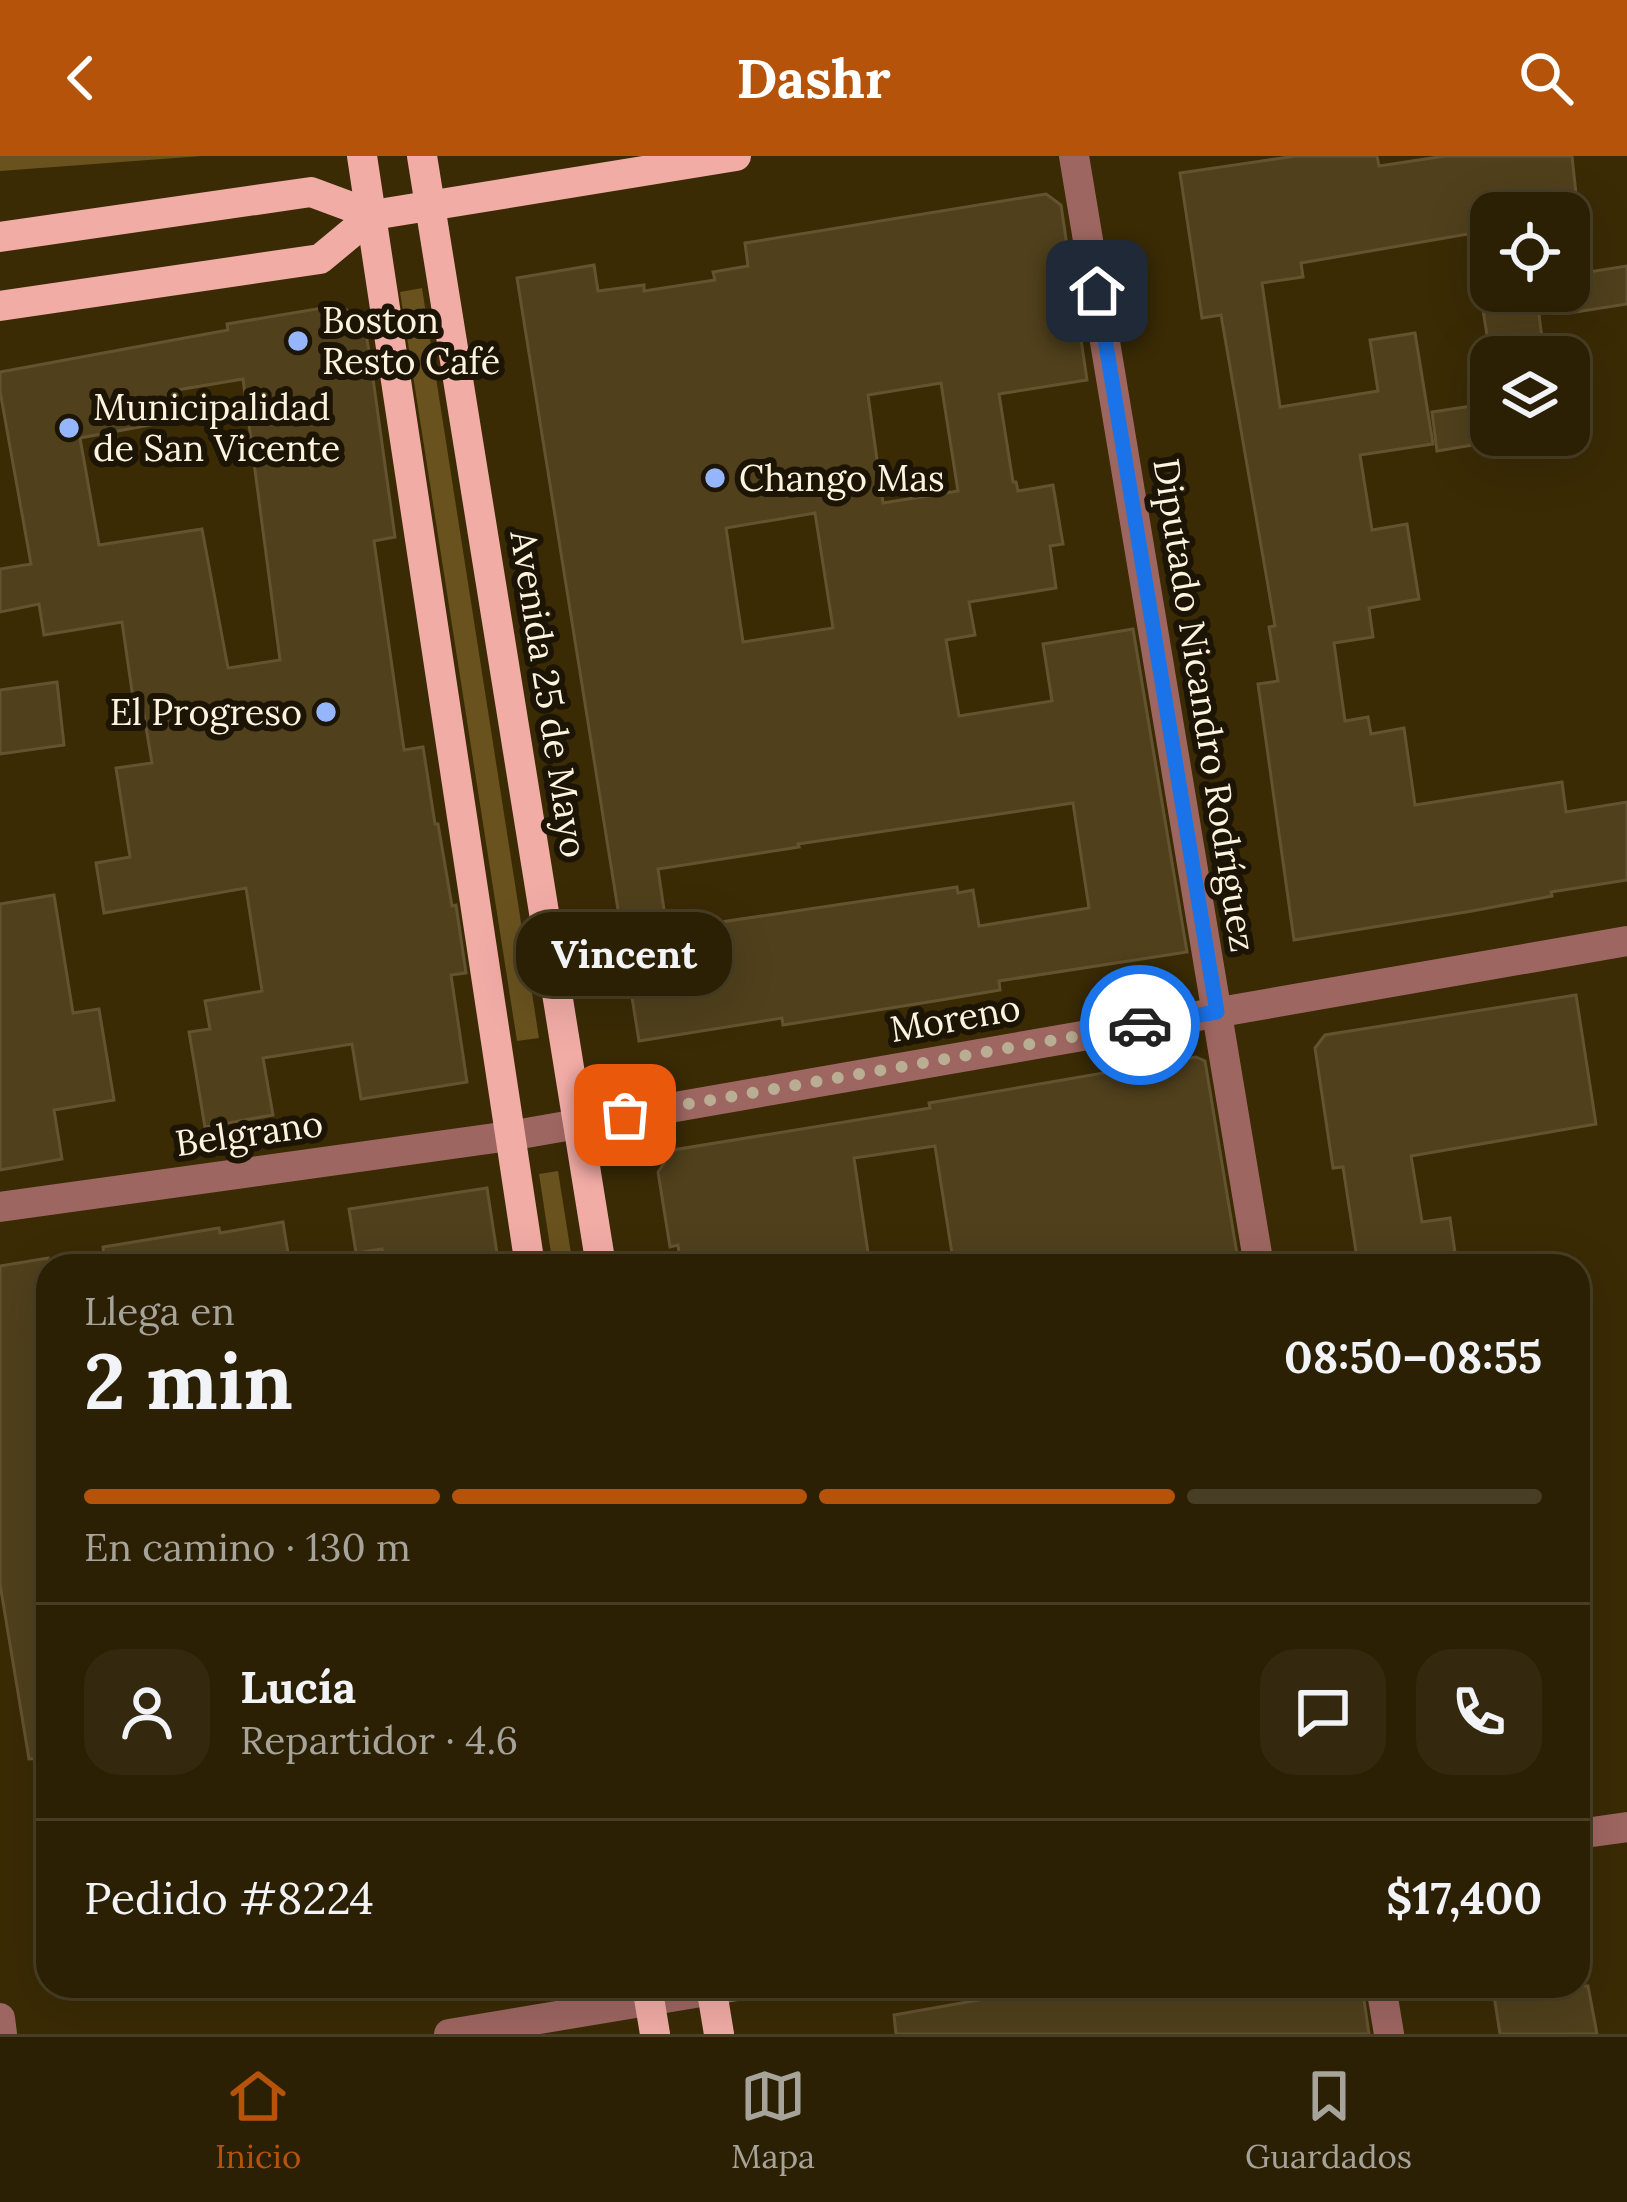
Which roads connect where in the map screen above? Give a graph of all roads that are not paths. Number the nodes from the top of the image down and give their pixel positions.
1 (362, 156) edge
2 (422, 156) edge
3 (736, 156) edge
4 (1074, 156) edge
5 (430, 205) junction
6 (373, 215) junction
7 (0, 237) edge
8 (0, 306) edge
9 (1627, 941) edge
10 (1217, 1012) junction
11 (580, 1124) junction
12 (509, 1136) junction
13 (0, 1207) edge
14 (528, 1254) edge
15 (600, 1254) edge
16 (1257, 1254) edge
17 (1627, 1827) edge
18 (1590, 1832) edge
19 (628, 1998) edge
20 (649, 1998) edge
21 (720, 1998) edge
22 (1383, 1998) edge
23 (0, 2018) edge
24 (2, 2034) edge
25 (449, 2034) edge
26 (656, 2034) edge
27 (719, 2034) edge
28 (1389, 2034) edge

1 - 6 main road
2 - 5 main road, Avenida 25 de Mayo
3 - 5 main road
4 - 10 street, Diputado Nicandro Rodríguez
5 - 6 main road
5 - 11 main road, Avenida 25 de Mayo
6 - 7 main road
6 - 8 main road
6 - 12 main road
9 - 10 street, Moreno
10 - 11 street, Moreno
10 - 16 street, Diputado Nicandro Rodríguez
11 - 12 street, Moreno
11 - 15 main road, Avenida 25 de Mayo
12 - 13 street, Belgrano
12 - 14 main road
17 - 18 street
19 - 25 street
20 - 26 main road
21 - 27 main road
22 - 28 street
23 - 24 street

